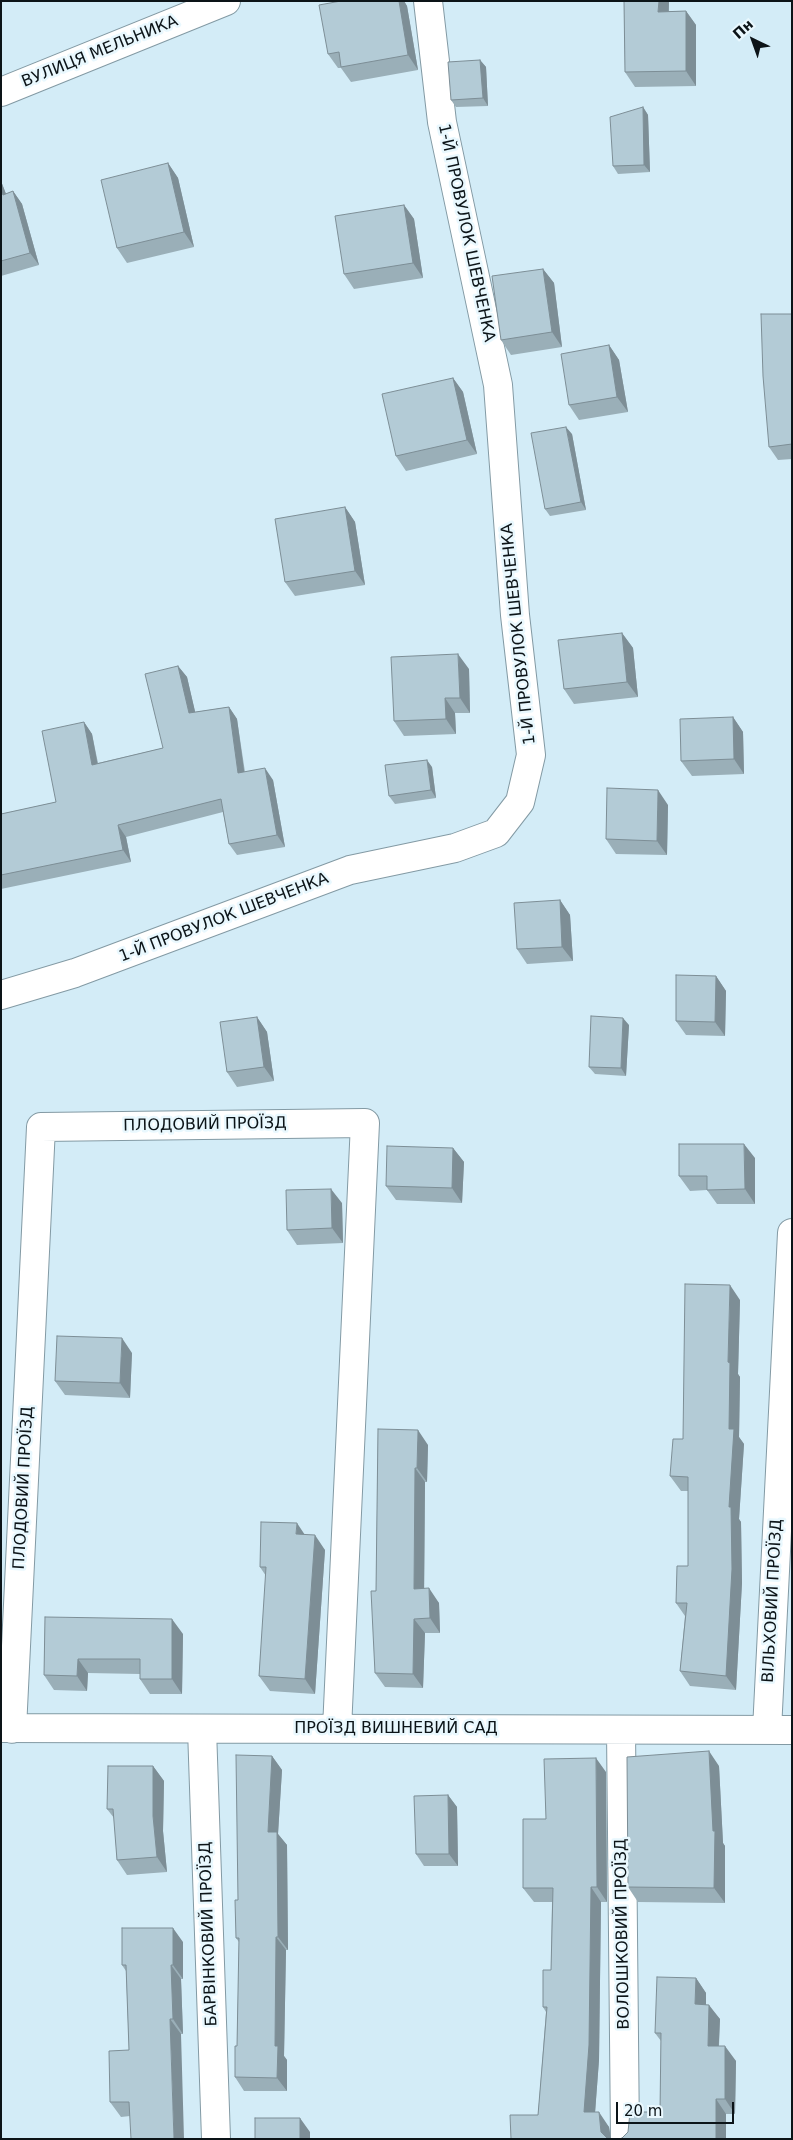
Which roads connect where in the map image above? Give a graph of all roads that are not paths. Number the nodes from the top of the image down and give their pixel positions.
1 (226, 1) edge
2 (428, 1) edge
3 (1, 92) edge
4 (1, 995) edge
5 (792, 1233) edge
6 (7, 1728) edge
7 (202, 1729) junction
8 (337, 1729) junction
9 (621, 1730) junction
10 (779, 1730) edge
11 (216, 2139) edge
12 (624, 2139) edge

1 - 3 street, ВУЛИЦЯ МЕЛЬНИКА
2 - 4 street, 1-Й ПРОВУЛОК ШЕВЧЕНКА
5 - 10 street, ВІЛЬХОВИЙ ПРОЇЗД
6 - 7 street, ПРОЇЗД ВИШНЕВИЙ САД
6 - 8 street, ПЛОДОВИЙ ПРОЇЗД
7 - 8 street, ПРОЇЗД ВИШНЕВИЙ САД
7 - 11 street, БАРВІНКОВИЙ ПРОЇЗД
8 - 9 street, ПРОЇЗД ВИШНЕВИЙ САД
9 - 10 street, ПРОЇЗД ВИШНЕВИЙ САД
9 - 12 street, ВОЛОШКОВИЙ ПРОЇЗД

